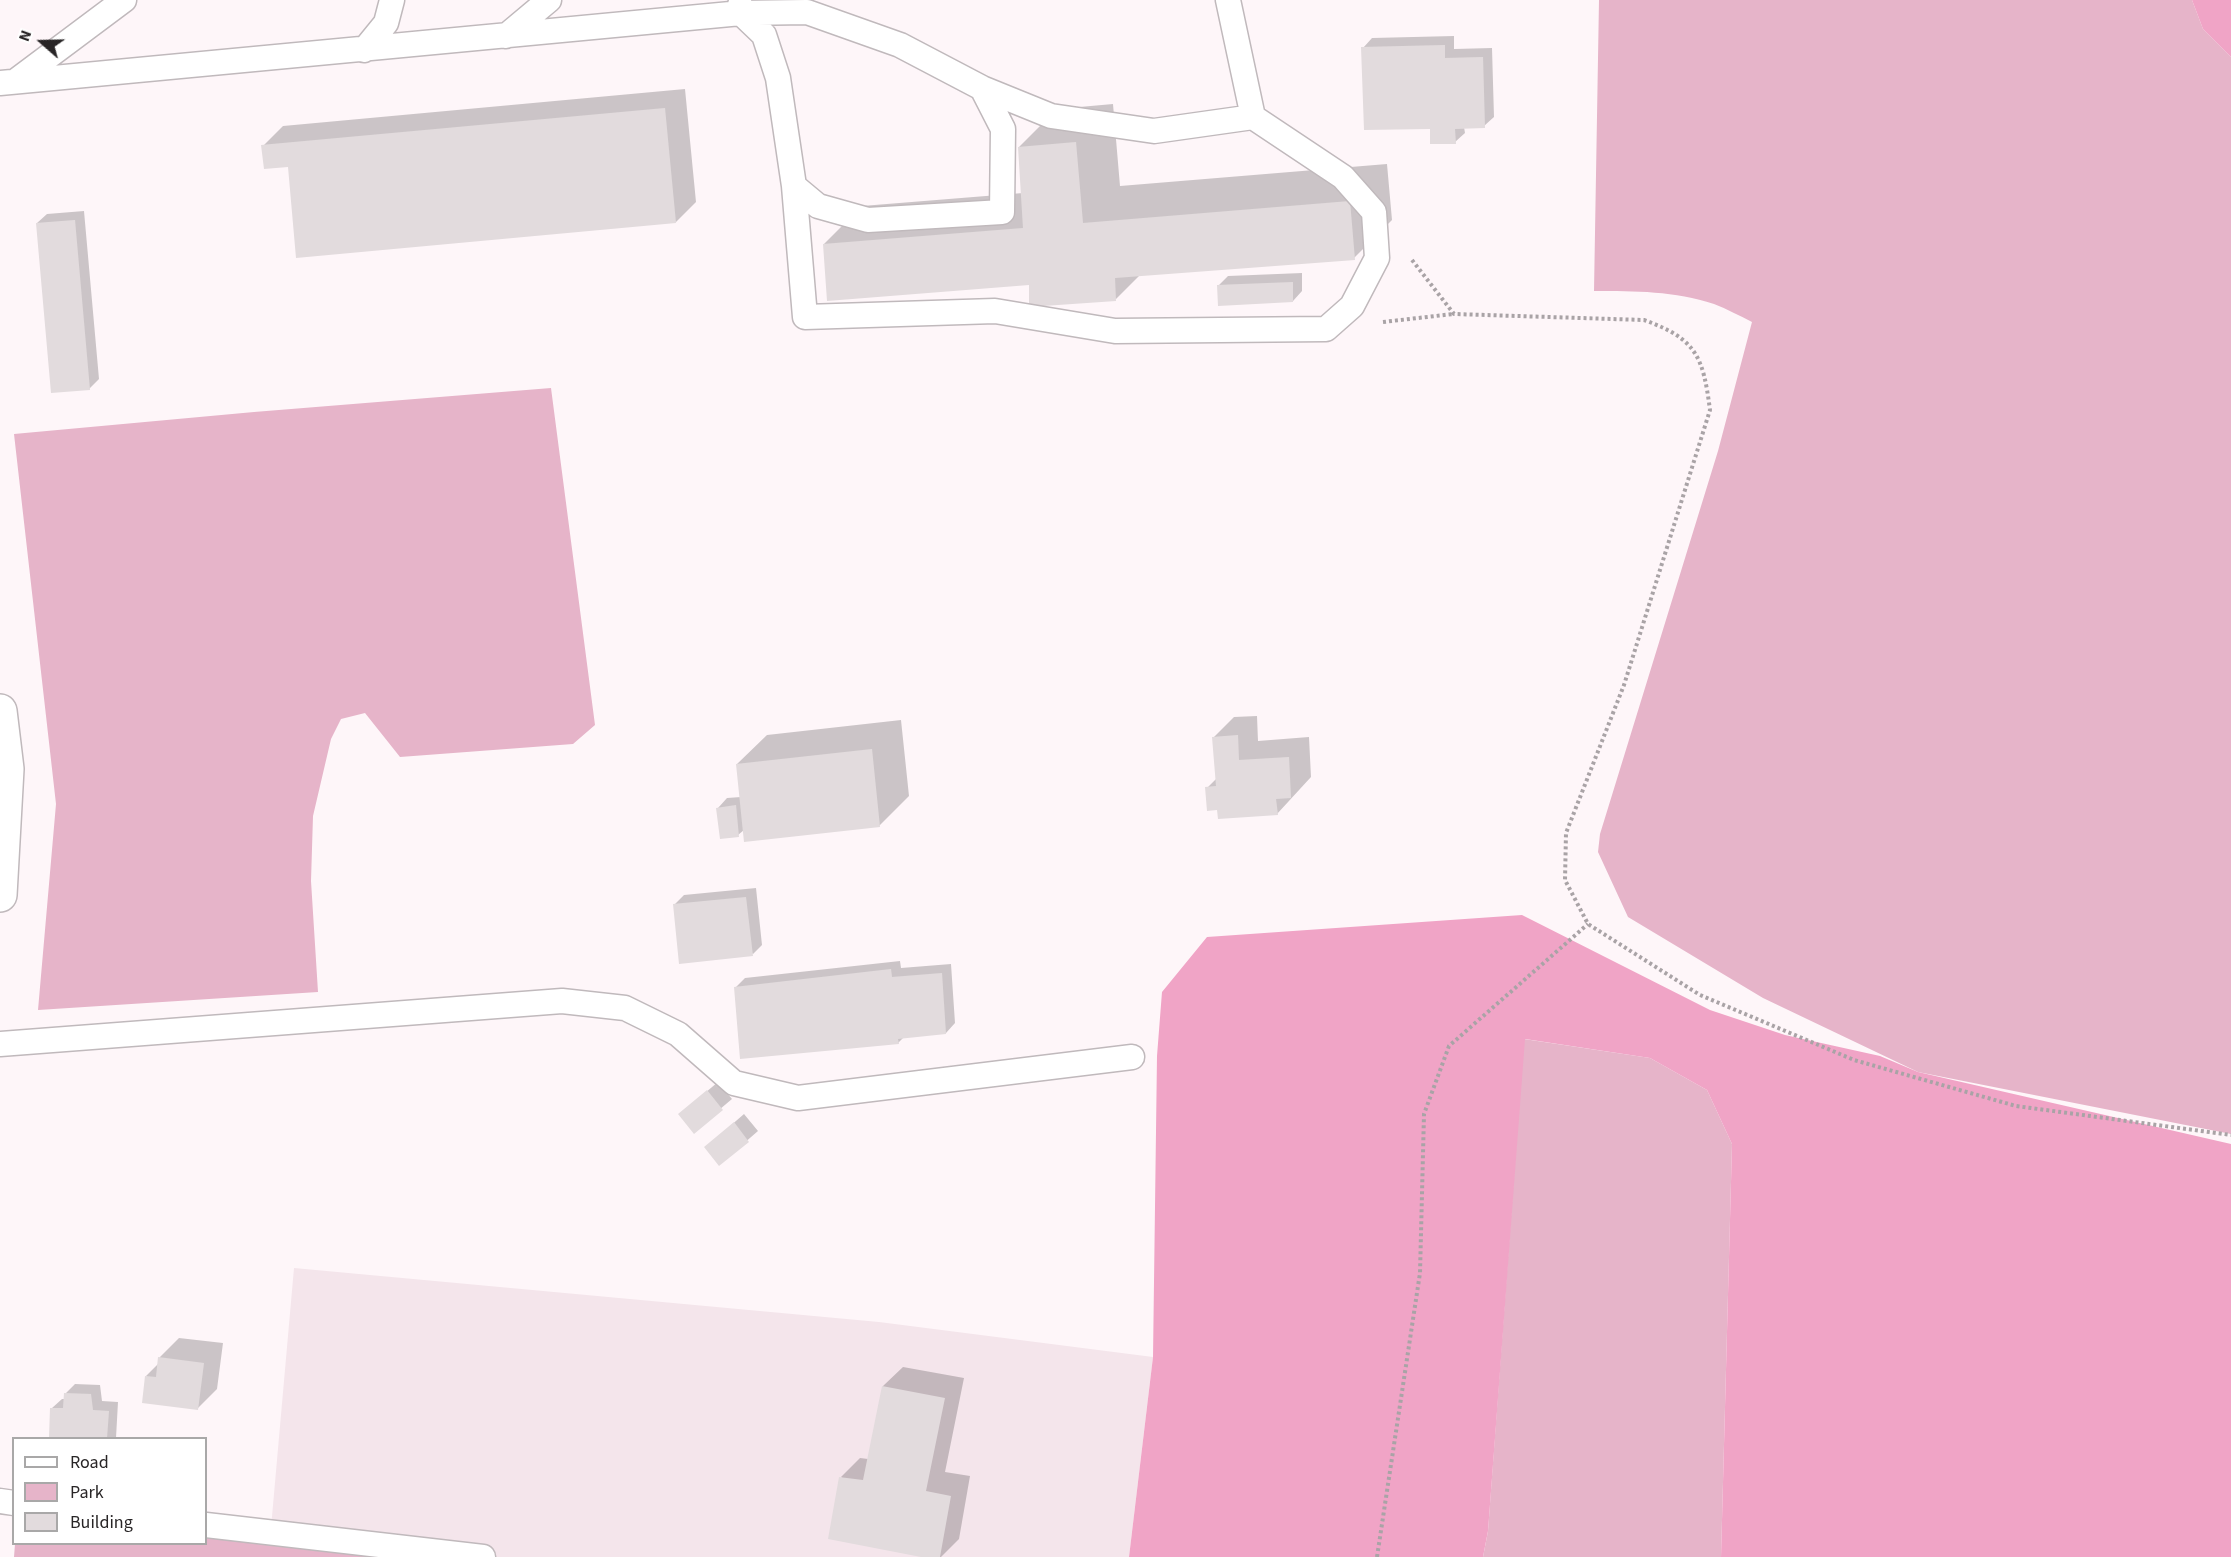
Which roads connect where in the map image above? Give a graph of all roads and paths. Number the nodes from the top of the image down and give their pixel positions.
1 (124, 0) edge
2 (393, 0) edge
3 (549, 0) edge
4 (1228, 0) edge
5 (740, 7) edge
6 (506, 36) junction
7 (364, 50) junction
8 (8, 81) edge
9 (982, 88) junction
10 (1253, 117) junction
11 (794, 186) junction
12 (1410, 258) dead end
13 (1454, 314) junction
14 (1326, 329) junction
15 (0, 711) edge
16 (0, 895) edge
17 (1588, 924) junction
18 (0, 1044) edge
19 (1132, 1057) dead end
20 (2231, 1135) edge
21 (207, 1525) edge
22 (483, 1557) edge
23 (1377, 1557) edge

1 - 8 lane
2 - 7 lane
3 - 6 lane
4 - 10 lane
5 - 6 lane
5 - 9 lane
5 - 11 lane
6 - 7 lane
7 - 8 lane
9 - 10 lane
9 - 11 lane
10 - 14 lane
11 - 14 lane
12 - 13 path
13 - 14 path
13 - 17 path
15 - 16 street
17 - 20 path
17 - 23 path
18 - 19 lane
21 - 22 lane

